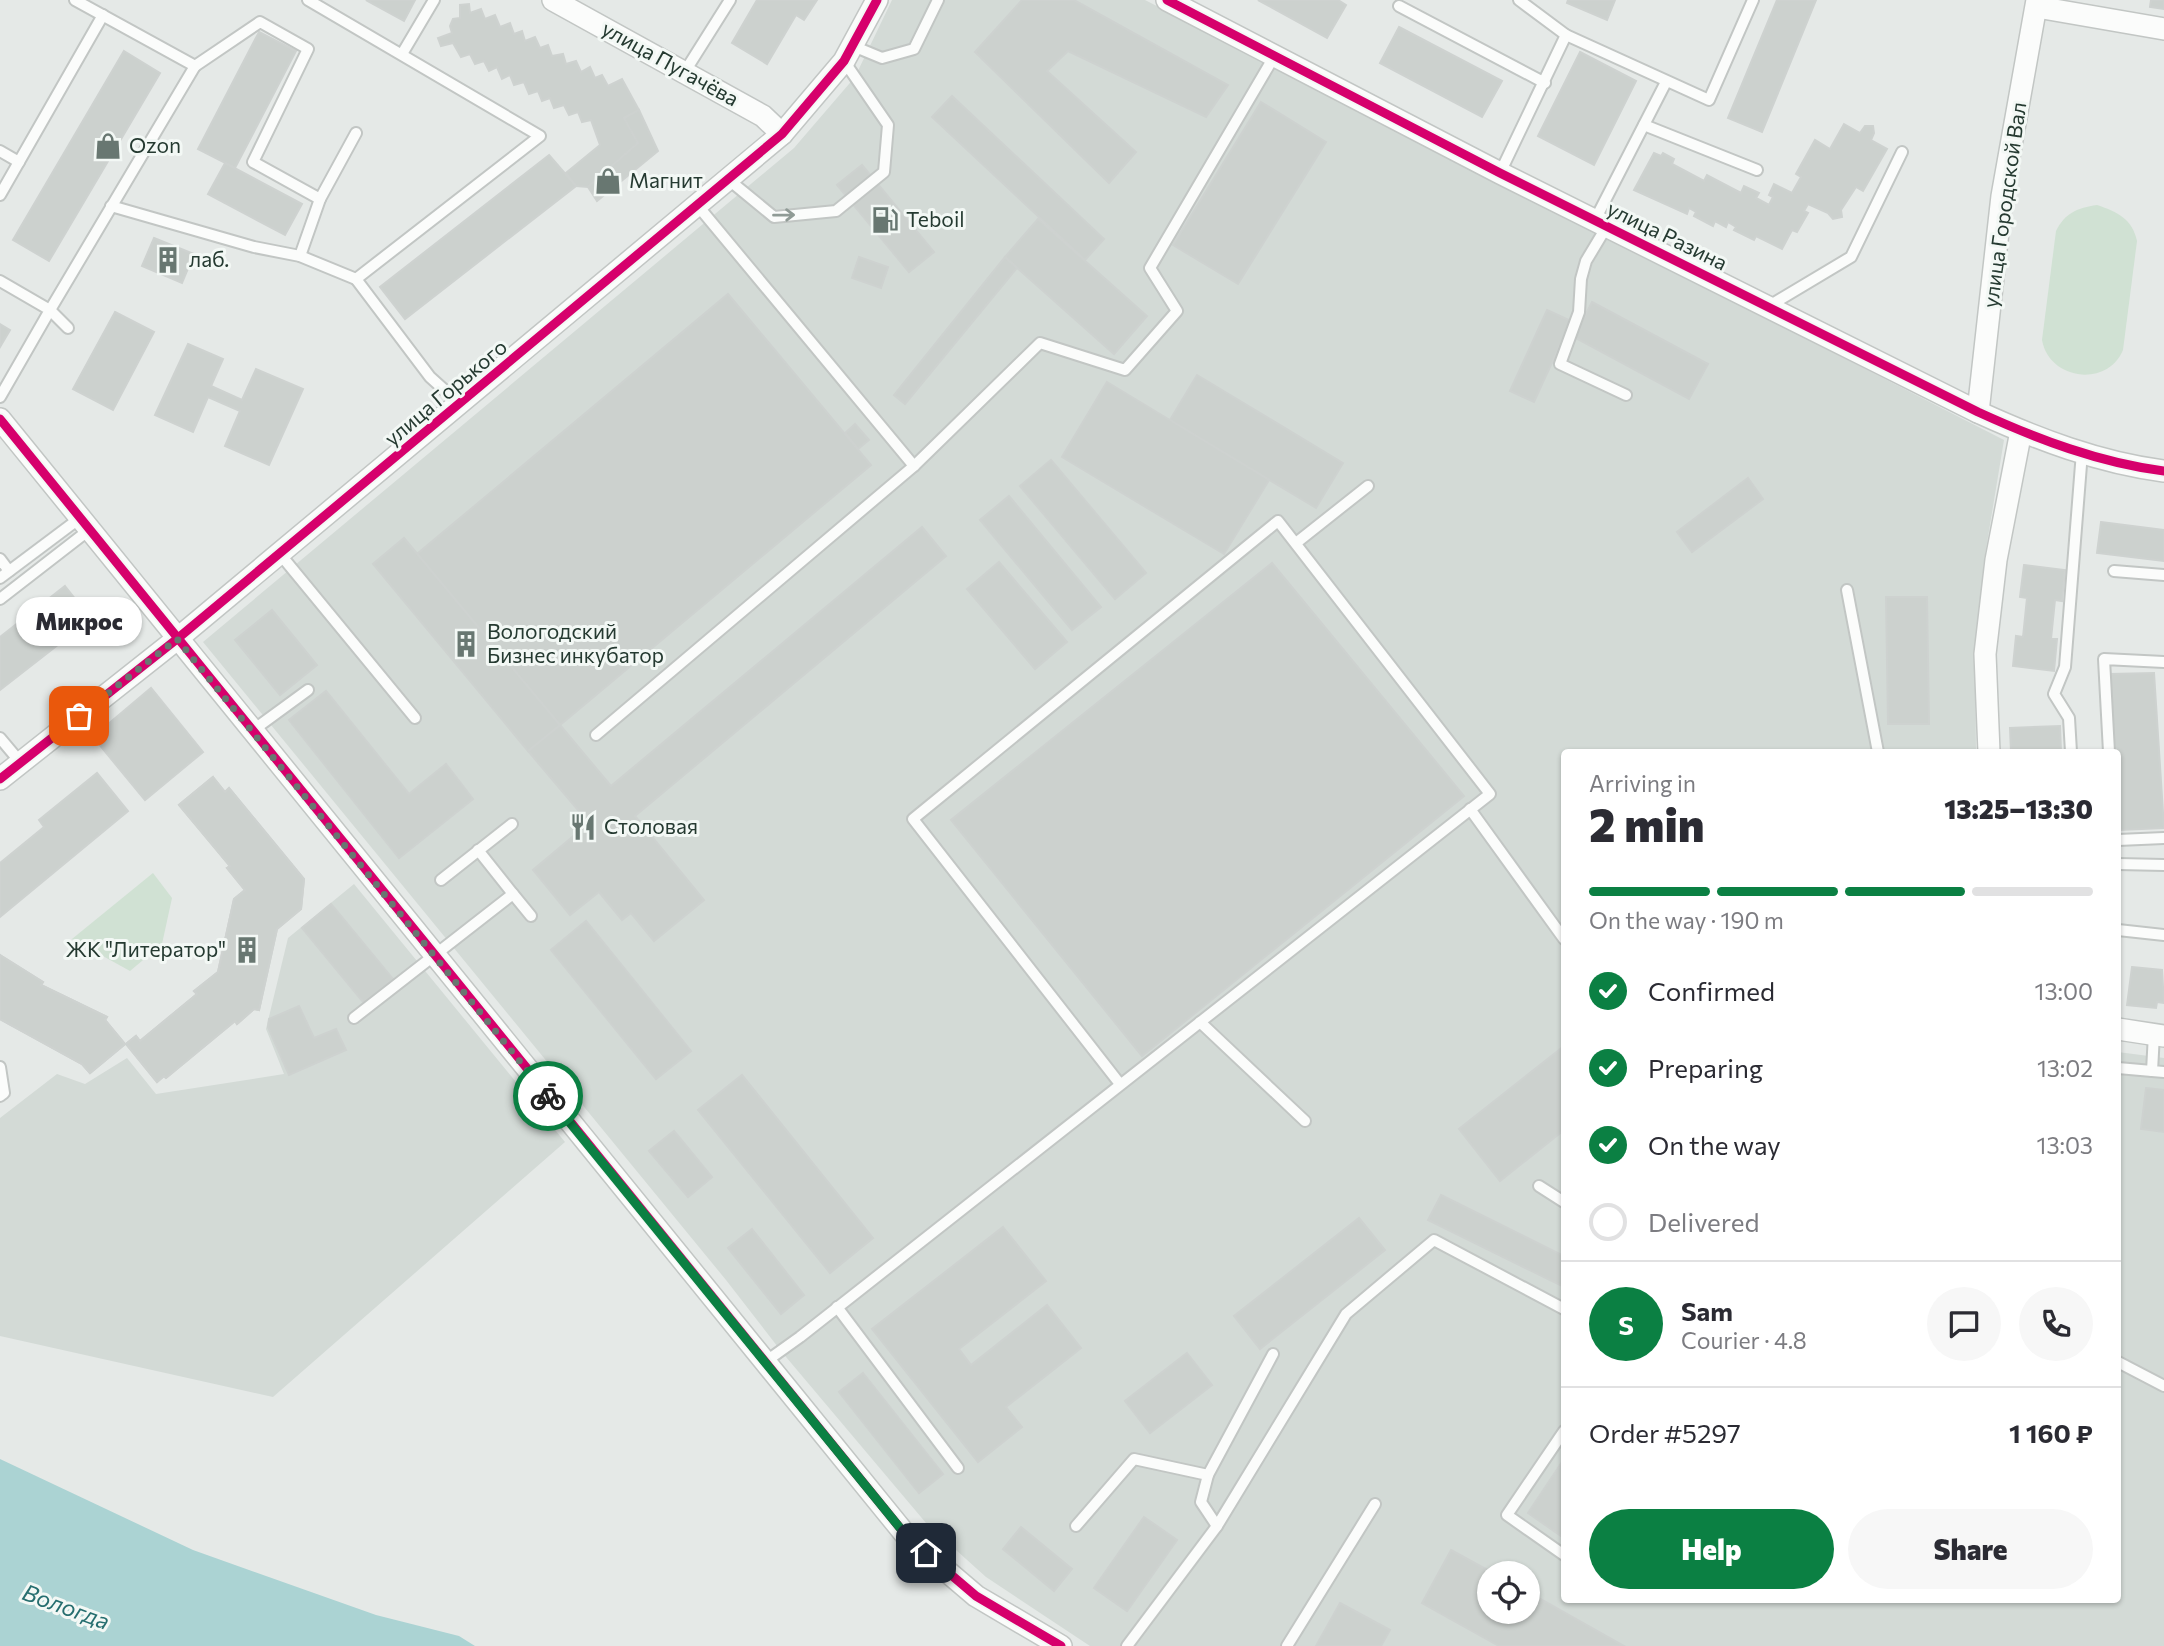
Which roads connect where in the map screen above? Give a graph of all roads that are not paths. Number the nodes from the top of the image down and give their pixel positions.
1 (75, 0) edge
2 (308, 0) edge
3 (434, 0) edge
4 (553, 0) edge
5 (730, 0) edge
6 (877, 0) edge
7 (938, 0) edge
8 (1753, 0) edge
9 (1522, 1) edge
10 (1175, 2) edge
11 (2037, 3) edge
12 (1399, 6) dead end
13 (103, 15) junction
14 (2164, 29) edge
15 (1566, 34) junction
16 (402, 54) junction
17 (848, 54) junction
18 (1275, 55) junction
19 (195, 66) junction
20 (684, 72) junction
21 (1665, 82) junction
22 (1545, 83) junction
23 (1644, 125) junction
24 (356, 133) dead end
25 (782, 134) junction
26 (0, 151) edge
27 (1902, 152) dead end
28 (19, 162) junction
29 (1757, 170) dead end
30 (1500, 173) junction
31 (729, 180) junction
32 (0, 195) edge
33 (320, 199) junction
34 (111, 206) junction
35 (698, 206) junction
36 (1601, 223) junction
37 (300, 256) junction
38 (356, 279) junction
39 (0, 281) edge
40 (1769, 306) junction
41 (50, 310) junction
42 (68, 328) dead end
43 (1626, 395) dead end
44 (0, 397) edge
45 (460, 404) junction
46 (1979, 412) junction
47 (0, 419) edge
48 (2021, 431) junction
49 (2082, 452) junction
50 (914, 466) junction
51 (2164, 471) edge
52 (1368, 486) dead end
53 (85, 524) junction
54 (1296, 543) junction
55 (280, 554) junction
56 (0, 559) edge
57 (2114, 571) dead end
58 (5, 574) edge
59 (2164, 575) edge
60 (1847, 590) dead end
61 (0, 599) edge
62 (177, 639) junction
63 (2164, 662) edge
64 (307, 690) dead end
65 (415, 718) dead end
66 (252, 732) junction
67 (596, 734) dead end
68 (0, 738) edge
69 (1877, 749) edge
70 (1989, 749) edge
71 (2071, 749) edge
72 (2109, 749) edge
73 (21, 763) junction
74 (0, 779) edge
75 (1470, 810) junction
76 (512, 824) dead end
77 (2164, 838) edge
78 (2121, 840) edge
79 (478, 849) junction
80 (2121, 864) edge
81 (2164, 865) edge
82 (441, 880) dead end
83 (513, 894) junction
84 (531, 916) dead end
85 (2121, 930) edge
86 (1561, 935) edge
87 (2164, 935) edge
88 (435, 957) junction
89 (354, 1018) dead end
90 (1199, 1022) junction
91 (2121, 1030) edge
92 (2159, 1035) edge
93 (0, 1067) edge
94 (2121, 1068) edge
95 (2158, 1071) edge
96 (1120, 1084) junction
97 (0, 1096) edge
98 (1305, 1121) dead end
99 (1539, 1186) dead end
100 (1561, 1200) edge
101 (837, 1307) junction
102 (1561, 1307) edge
103 (1273, 1354) dead end
104 (765, 1362) junction
105 (2121, 1364) edge
106 (2164, 1386) edge
107 (1561, 1435) edge
108 (958, 1468) dead end
109 (1209, 1475) junction
110 (1375, 1504) dead end
111 (1076, 1526) dead end
112 (1217, 1526) junction
113 (1561, 1553) edge
114 (1061, 1646) edge
115 (1127, 1646) edge
116 (1287, 1646) edge

1 - 13 lane
2 - 16 lane
3 - 16 lane
4 - 20 street, улица Пугачёва
5 - 20 lane
6 - 17 street, улица Горького
7 - 17 lane
8 - 21 lane
9 - 15 lane
10 - 18 street, улица Разина
11 - 14 street
11 - 46 street, улица Городской Вал
12 - 22 lane
13 - 19 lane
13 - 28 lane
15 - 21 lane
15 - 22 lane
16 - 38 lane
17 - 25 street, улица Горького
31 -> 17 lane
18 - 30 street, улица Разина
18 - 50 lane
19 - 33 lane
19 - 34 lane
20 - 25 street, улица Пугачёва
21 - 23 lane
22 - 30 lane
23 - 29 lane
23 - 36 lane
24 - 33 lane
25 - 31 street, улица Горького
26 - 28 lane
27 - 40 lane
28 - 32 lane
30 - 36 street, улица Разина
31 - 35 street, улица Горького
33 - 37 lane
34 - 37 lane
34 - 41 lane
35 - 45 street, улица Горького
35 - 50 lane
36 - 40 street, улица Разина
36 - 43 lane
37 - 38 lane
38 - 45 lane
39 - 41 lane
40 - 46 street, улица Разина
41 - 42 lane
41 - 44 lane
45 - 55 street, улица Горького
46 - 48 street, улица Разина
47 - 53 street
48 - 49 street, улица Разина
48 - 70 street
49 - 51 street, улица Разина
49 - 71 lane
50 - 67 lane
52 - 54 lane
53 - 58 lane
53 - 61 lane
53 - 62 street
54 - 75 lane
54 - 96 lane
55 - 62 street, улица Горького
55 - 65 lane
56 - 58 lane
57 - 59 lane
60 - 69 lane
62 - 66 street
62 - 73 street, улица Горького
63 - 72 lane
64 - 66 lane
66 - 88 street
68 - 73 lane
73 - 74 street, улица Горького
75 - 86 lane
75 - 90 lane
76 - 79 lane
77 - 78 lane
79 - 82 lane
79 - 83 lane
80 - 81 lane
83 - 84 lane
83 - 88 lane
85 - 87 lane
88 - 89 lane
88 - 104 street
90 - 96 lane
90 - 98 lane
91 - 92 street
92 - 95 lane
93 - 97 lane
94 - 95 lane
96 - 101 lane
99 - 100 lane
101 - 104 lane
101 - 108 lane
102 - 112 lane
103 - 109 lane
104 - 114 street
105 - 106 lane
107 - 113 lane
109 - 111 lane
109 - 112 lane
110 - 116 lane
112 - 115 lane

